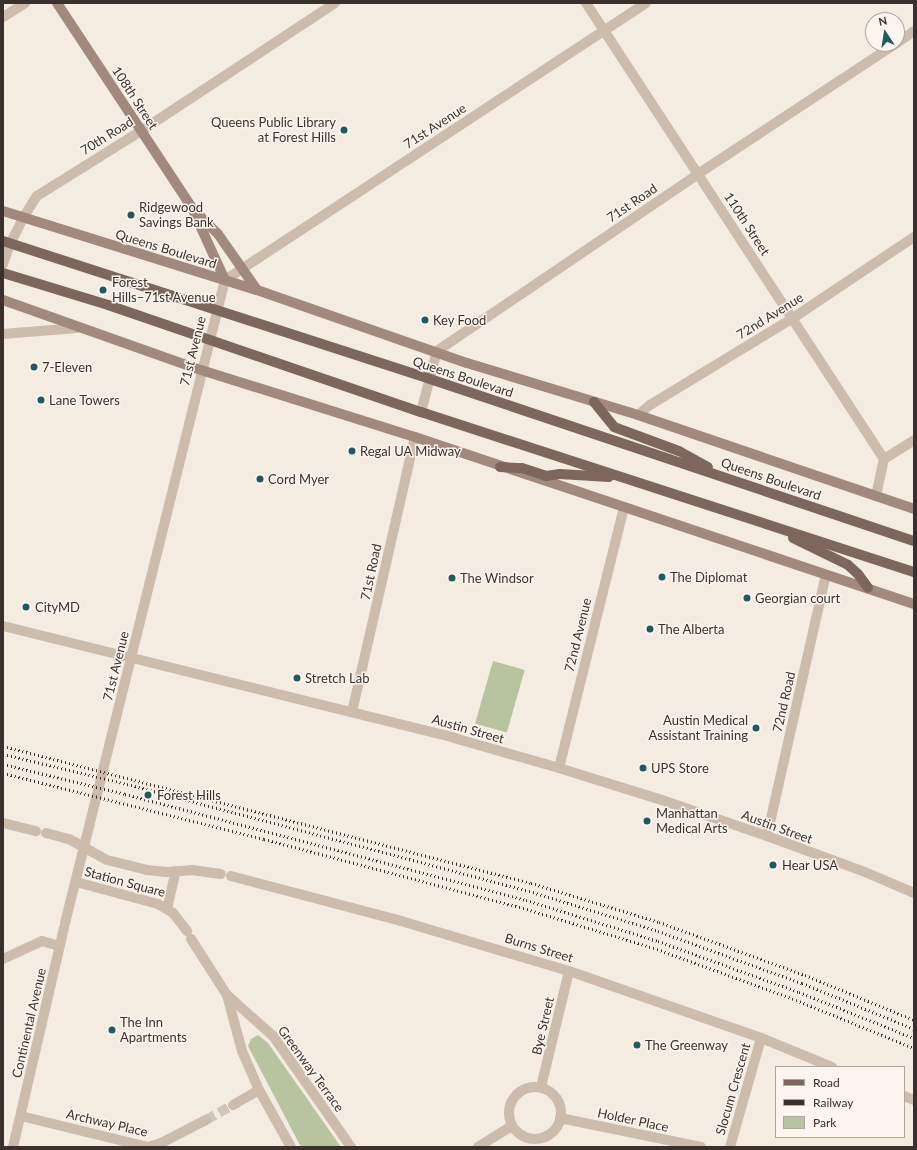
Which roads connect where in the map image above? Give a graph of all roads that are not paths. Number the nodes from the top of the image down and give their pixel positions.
1 (25, 3) edge
2 (57, 3) edge
3 (335, 3) edge
4 (586, 3) edge
5 (646, 3) edge
6 (3, 17) edge
7 (604, 30) junction
8 (914, 32) edge
9 (905, 38) edge
10 (882, 52) edge
11 (141, 130) junction
12 (698, 174) junction
13 (192, 208) junction
14 (3, 211) edge
15 (23, 218) junction
16 (914, 237) edge
17 (6, 242) edge
18 (3, 264) edge
19 (242, 270) junction
20 (3, 273) edge
21 (225, 280) junction
22 (257, 290) junction
23 (3, 300) edge
24 (217, 310) junction
25 (793, 318) junction
26 (77, 328) junction
27 (3, 334) edge
28 (209, 340) junction
29 (437, 351) junction
30 (201, 370) junction
31 (430, 379) junction
32 (594, 402) junction
33 (421, 412) junction
34 (638, 415) junction
35 (415, 437) junction
36 (914, 440) edge
37 (884, 460) junction
38 (500, 467) junction
39 (624, 478) junction
40 (733, 480) junction
41 (876, 496) junction
42 (624, 508) junction
43 (914, 509) edge
44 (762, 524) junction
45 (914, 541) edge
46 (914, 572) edge
47 (826, 574) junction
48 (868, 588) junction
49 (914, 604) edge
50 (3, 626) edge
51 (132, 657) junction
52 (352, 712) junction
53 (559, 768) junction
54 (3, 823) edge
55 (766, 836) junction
56 (84, 848) junction
57 (176, 871) junction
58 (221, 874) dead end
59 (231, 876) dead end
60 (76, 882) junction
61 (914, 893) edge
62 (167, 909) junction
63 (60, 946) junction
64 (3, 959) edge
65 (569, 971) junction
66 (227, 995) junction
67 (761, 1038) junction
68 (830, 1066) edge
69 (541, 1088) junction
70 (259, 1090) junction
71 (233, 1105) tunnel mouth
72 (20, 1116) junction
73 (560, 1118) junction
74 (206, 1120) tunnel mouth
75 (512, 1126) junction
76 (13, 1147) edge
77 (291, 1147) edge
78 (350, 1147) edge
79 (478, 1147) edge
80 (701, 1147) edge
81 (730, 1147) edge

1 - 6 street
2 - 11 street, 108th Street
3 - 11 street, 70th Road
4 - 7 street, 110th Street
5 - 7 street, 71st Avenue
7 - 12 street, 110th Street
7 - 19 street, 71st Avenue
8 - 9 street, 71st Road
10 - 12 street, 71st Road
11 - 13 street, 108th Street
11 - 15 street, 70th Road
12 - 25 street, 110th Street
12 - 29 street, 71st Road
13 - 19 street, 108th Street
13 - 21 street, 108th Street
14 - 15 street, Queens Boulevard
15 - 17 street, 70th Road
15 - 21 street, Queens Boulevard
16 - 25 street, 72nd Avenue
17 - 18 street, 70th Road
17 - 24 main road, Queens Boulevard
19 - 21 street, 71st Avenue
19 - 22 street, 108th Street
20 - 28 main road
21 - 22 street, Queens Boulevard
21 - 24 street, 71st Avenue
22 - 29 street, Queens Boulevard
23 - 26 street
24 - 28 street, 71st Avenue
24 - 31 main road, Queens Boulevard
25 - 34 street, 72nd Avenue
25 - 37 street, 110th Street
26 - 27 street
26 - 30 street
28 - 30 street, 71st Avenue
28 - 33 main road
29 - 31 street
29 - 32 street, Queens Boulevard
30 - 35 street
30 - 51 street, 71st Avenue
31 - 33 street
31 - 40 main road, Queens Boulevard
32 - 34 street, Queens Boulevard
32 - 40 main road
33 - 39 main road
34 - 41 street, Queens Boulevard
35 - 38 street
35 - 52 street, 71st Road
36 - 37 street
37 - 41 street
38 - 39 main road
38 - 42 street
39 - 44 main road
40 - 45 main road, Queens Boulevard
41 - 43 street, Queens Boulevard
42 - 47 street
42 - 53 street, 72nd Avenue
44 - 46 main road
44 - 48 main road
47 - 48 street
47 - 55 street, 72nd Road
48 - 49 street
50 - 51 street, Austin Street
51 - 52 street, Austin Street
51 - 56 street, 71st Avenue
52 - 53 street, Austin Street
53 - 55 street, Austin Street
54 - 56 street
55 - 61 street, Austin Street
56 - 57 street, Station Square
56 - 60 street, Station Square
57 - 58 street
57 - 62 street, Station Square
59 - 65 street, Burns Street
60 - 62 street, Station Square
60 - 63 street, Continental Avenue
62 - 66 street, Greenway Terrace
63 - 64 street
63 - 72 street, Continental Avenue
65 - 67 street, Burns Street
65 - 69 street, Bye Street
66 - 70 street, Greenway Terrace
66 - 78 street, Greenway Terrace
67 - 68 street, Burns Street
67 - 81 street, Slocum Crescent
69 - 73 street
69 - 75 street
70 - 71 street
70 - 77 street, Greenway Terrace
72 - 74 street, Archway Place
72 - 76 street, Continental Avenue
73 - 75 street
73 - 80 street, Holder Place
75 - 79 street

